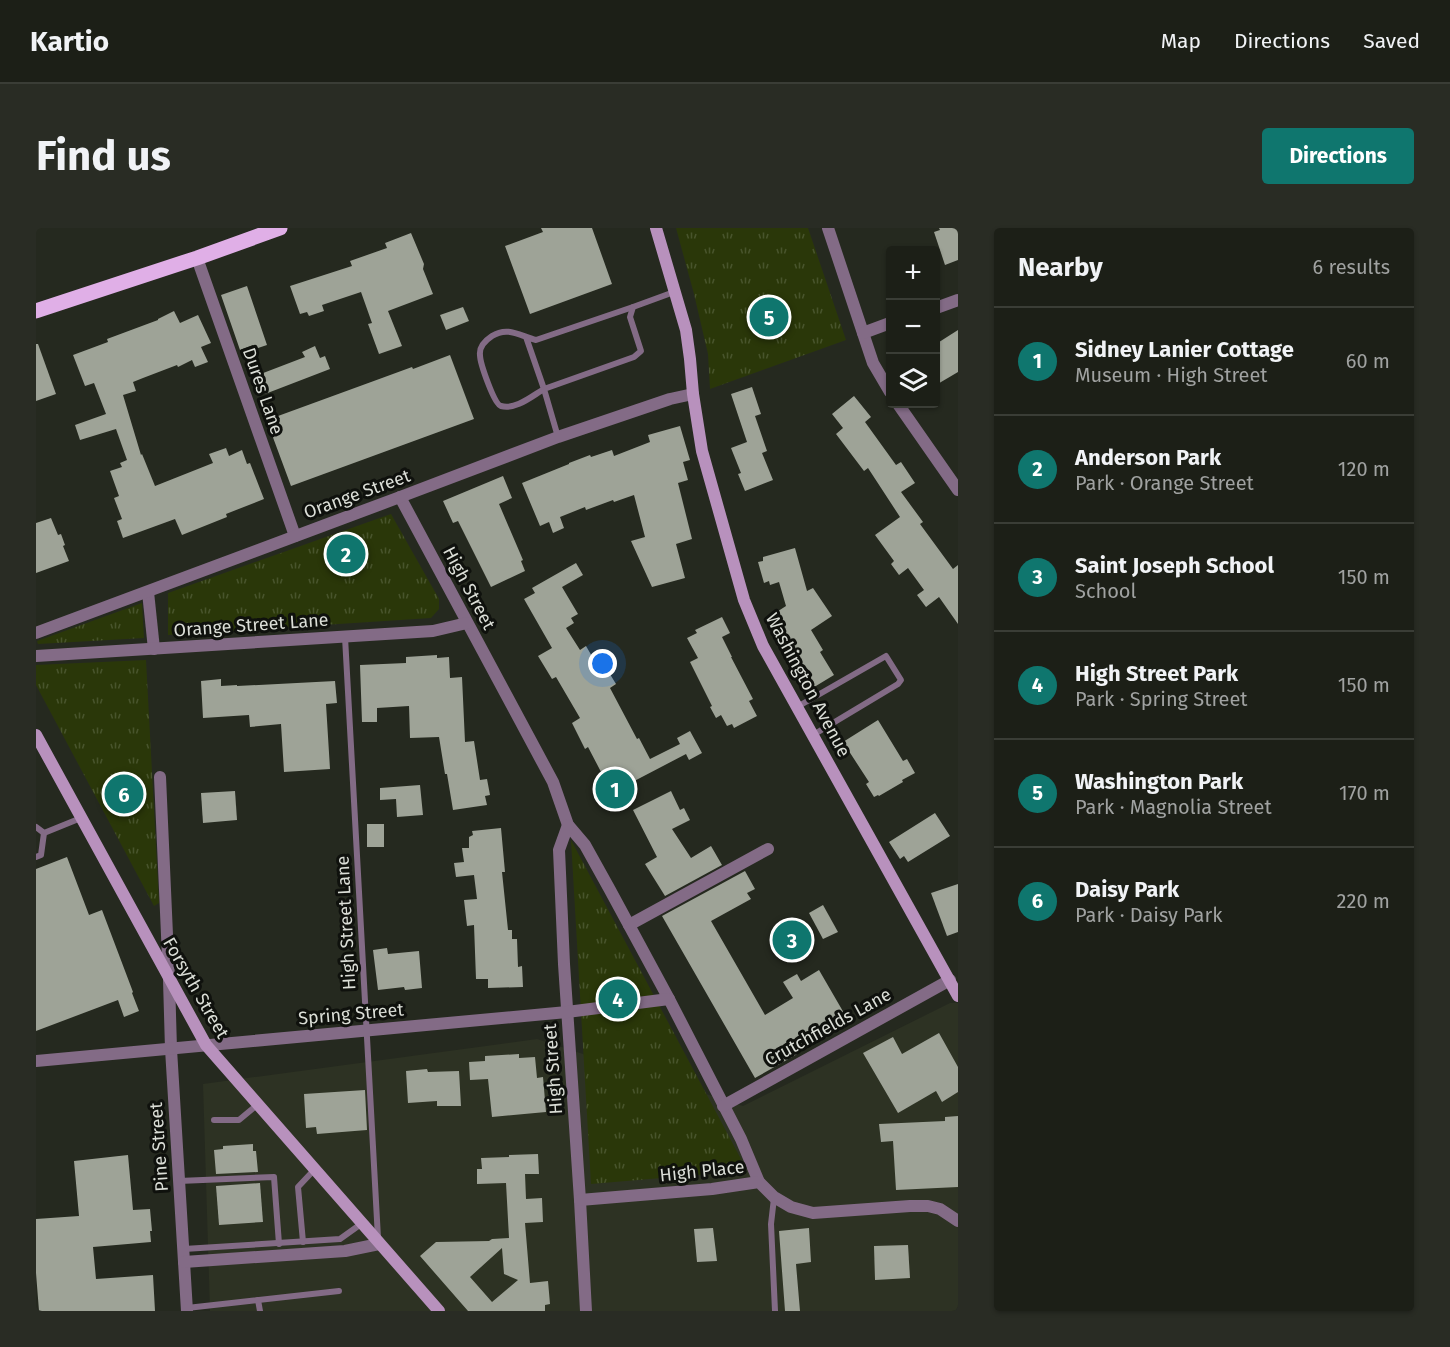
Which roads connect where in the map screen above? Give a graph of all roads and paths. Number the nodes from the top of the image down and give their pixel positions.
1 (280, 228) edge
2 (656, 228) edge
3 (828, 228) edge
4 (197, 258) junction
5 (675, 292) junction
6 (958, 300) edge
7 (633, 307) junction
8 (940, 307) edge
9 (36, 311) edge
10 (886, 325) edge
11 (863, 333) junction
12 (526, 337) junction
13 (886, 384) edge
14 (544, 389) junction
15 (693, 394) junction
16 (901, 408) edge
17 (558, 437) junction
18 (958, 490) edge
19 (400, 497) junction
20 (295, 537) junction
21 (148, 592) junction
22 (467, 622) junction
23 (36, 633) edge
24 (345, 636) junction
25 (154, 649) junction
26 (36, 656) edge
27 (797, 707) junction
28 (36, 735) edge
29 (813, 735) junction
30 (160, 777) dead end
31 (81, 818) junction
32 (568, 825) junction
33 (36, 827) edge
34 (44, 833) junction
35 (36, 837) edge
36 (768, 849) dead end
37 (36, 857) edge
38 (629, 925) junction
39 (169, 980) junction
40 (950, 980) junction
41 (958, 996) edge
42 (669, 999) junction
43 (567, 1012) junction
44 (367, 1030) junction
45 (206, 1045) junction
46 (171, 1048) junction
47 (36, 1061) edge
48 (257, 1105) junction
49 (723, 1106) junction
50 (214, 1120) dead end
51 (314, 1170) junction
52 (179, 1181) junction
53 (759, 1182) junction
54 (774, 1197) junction
55 (580, 1200) junction
56 (958, 1221) edge
57 (361, 1224) junction
58 (303, 1242) junction
59 (279, 1244) junction
60 (379, 1244) junction
61 (183, 1255) junction
62 (339, 1291) dead end
63 (258, 1300) junction
64 (226, 1307) edge
65 (187, 1310) edge
66 (260, 1311) edge
67 (439, 1311) edge
68 (586, 1311) edge
69 (775, 1311) edge

1 - 4 main road
2 - 5 street, Washington Avenue
3 - 11 street
4 - 9 main road
4 - 20 street, Dures Lane
5 - 7 lane
5 - 15 street, Washington Avenue
6 - 8 street
7 - 12 lane
7 - 14 lane
10 - 11 street
11 - 13 street
12 - 14 lane
12 - 14 lane
14 - 17 lane
15 - 17 street, Orange Street
15 - 27 street, Washington Avenue
16 - 18 street
17 - 19 street, Orange Street
19 - 20 street, Orange Street
19 - 22 street, High Street
20 - 21 street, Orange Street
21 - 23 street, Orange Street
21 - 25 street
22 - 24 street, Orange Street Lane
22 - 32 street, High Street
24 - 25 street, Orange Street Lane
24 - 44 lane, High Street Lane
25 - 26 street, Orange Street Lane
27 - 29 street, Washington Avenue
27 - 29 lane
28 - 31 street, Forsyth Street
29 - 40 street, Washington Avenue
30 - 39 street, Pine Street
31 - 34 lane
31 - 39 street, Forsyth Street
32 - 38 street, High Street
32 - 43 street, High Street
33 - 34 lane
34 - 35 lane
34 - 37 lane
36 - 38 street
38 - 42 street, High Street
39 - 45 street, Forsyth Street
39 - 46 street, Pine Street
40 - 41 street, Washington Avenue
40 - 49 street, Crutchfields Lane
42 - 43 street, Spring Street
42 - 49 street, High Street
43 - 44 street, Spring Street
43 - 55 street, High Street
44 - 45 street, Spring Street
44 - 60 lane, High Street Lane
45 - 46 street, Spring Street
45 - 48 street, Forsyth Street
46 - 47 street, Spring Street
46 - 52 street, Pine Street
48 - 50 lane
48 - 51 street, Forsyth Street
49 - 53 street, High Street
51 - 57 street, Forsyth Street
51 - 58 lane
52 - 59 lane
52 - 61 street, Pine Street
53 - 54 street, High Place
53 - 55 street, High Place
54 - 56 street, High Place
54 - 69 lane
55 - 68 street, High Street
57 - 58 lane
57 - 60 street, Forsyth Street
58 - 59 lane
59 - 61 lane
60 - 61 street
60 - 67 street, Forsyth Street
61 - 65 street, Pine Street
62 - 63 lane
63 - 64 lane
63 - 66 lane
64 - 65 lane

